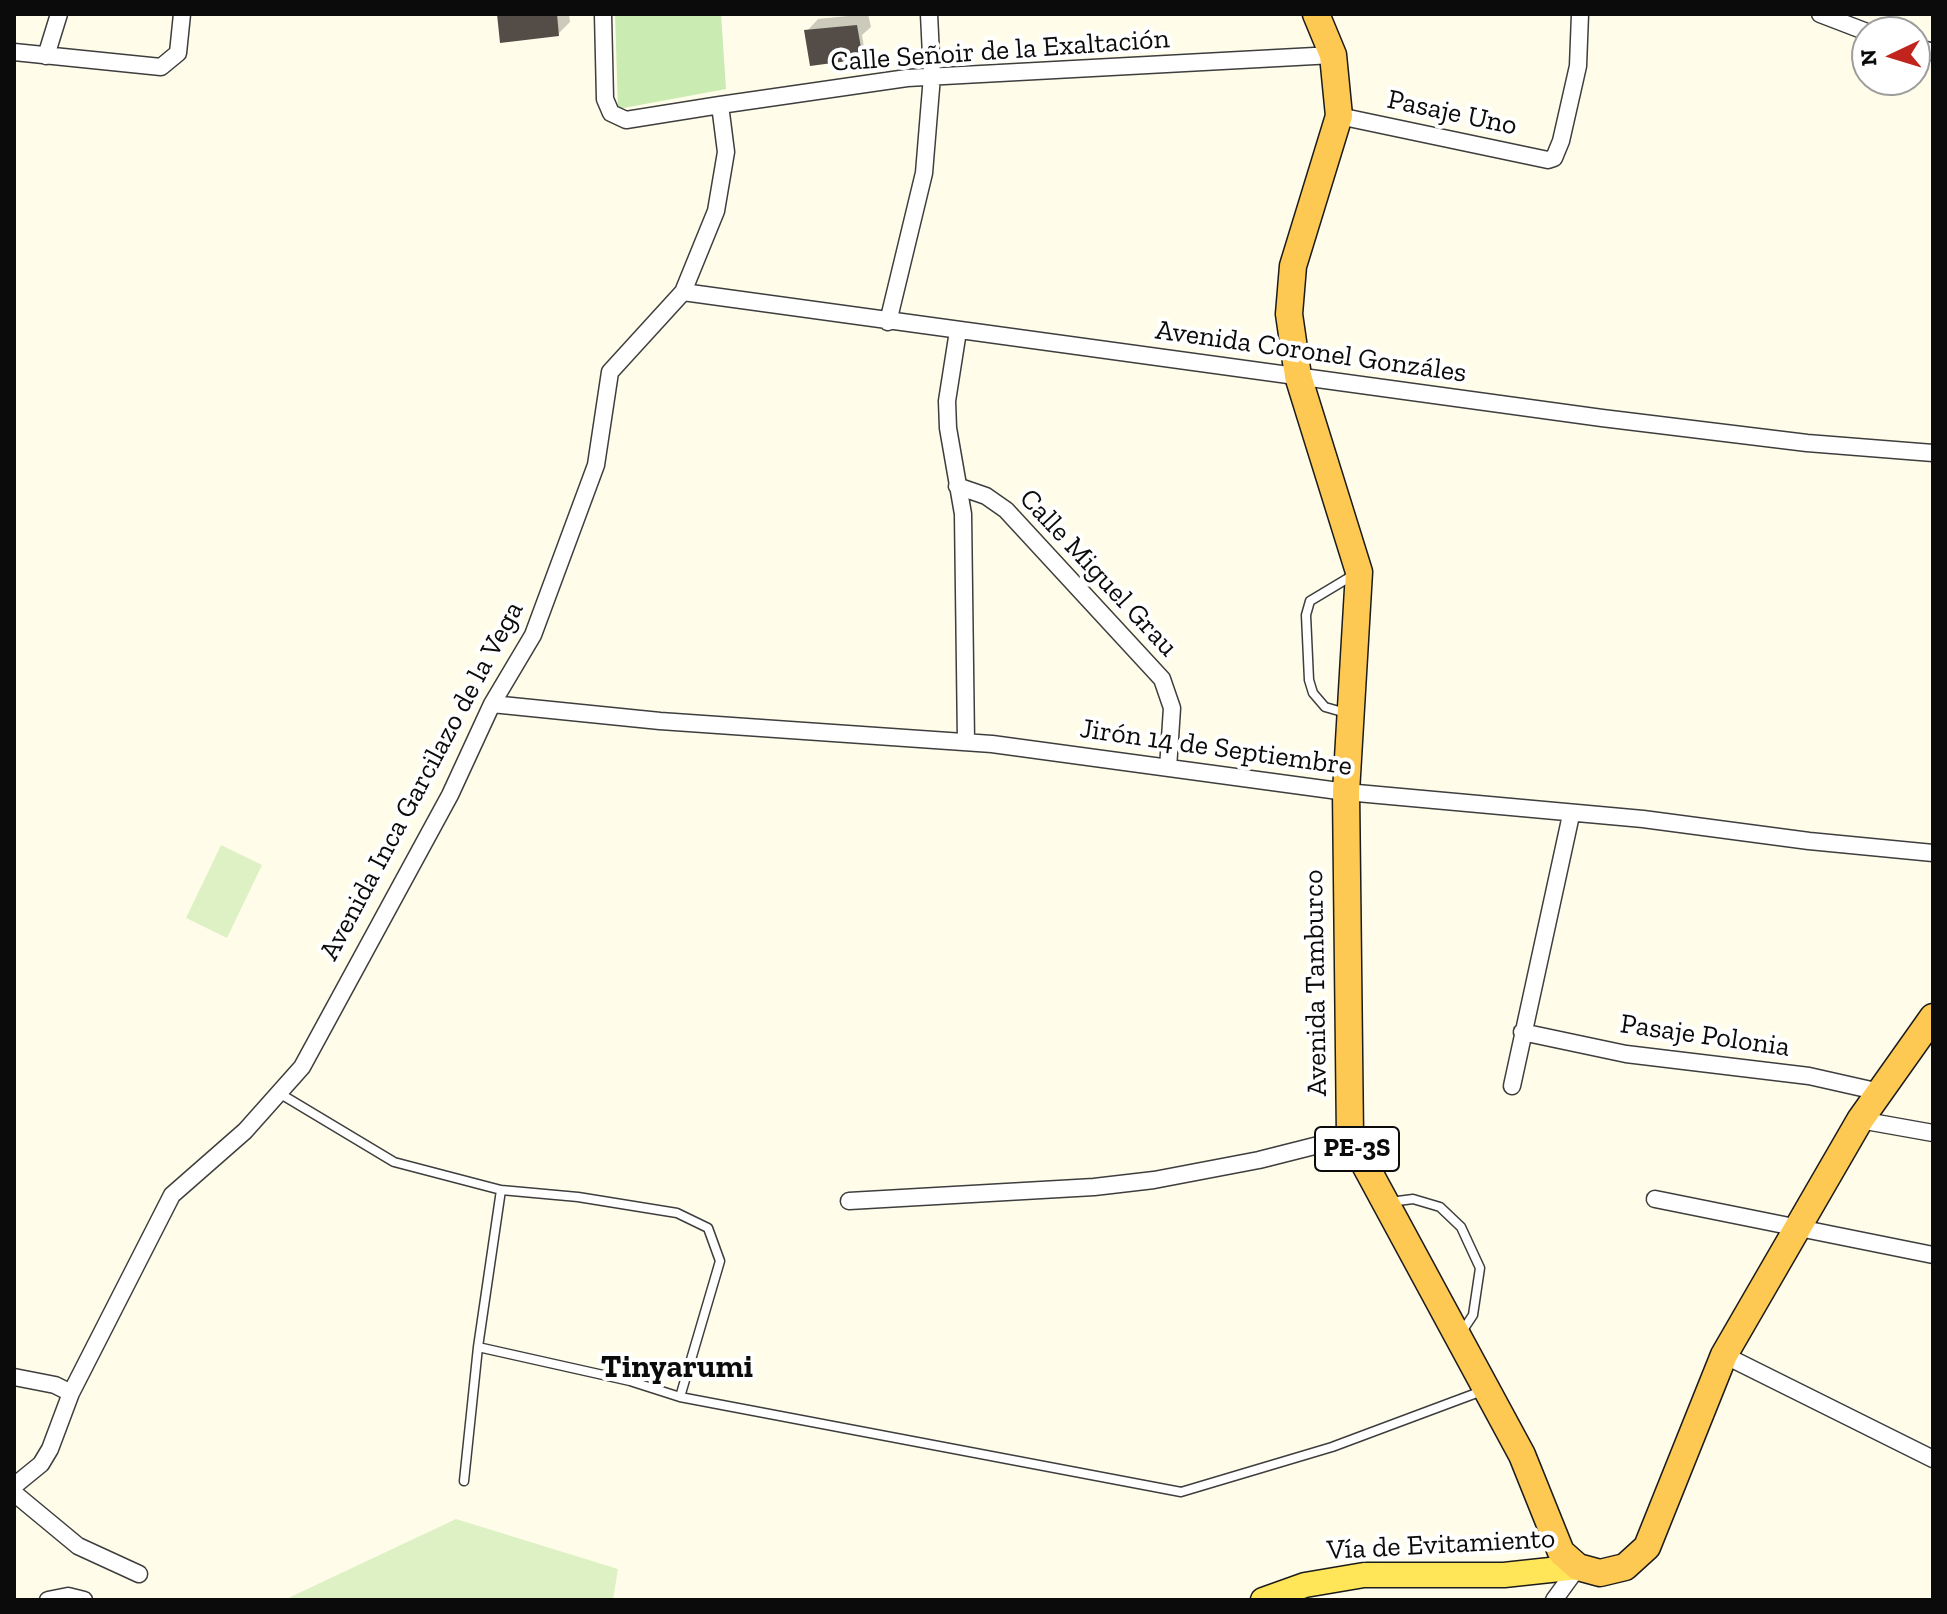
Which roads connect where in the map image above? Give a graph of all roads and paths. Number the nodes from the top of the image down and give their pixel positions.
1 (59, 14) edge
2 (182, 14) edge
3 (603, 14) edge
4 (929, 14) edge
5 (1316, 14) edge
6 (1580, 14) edge
7 (1820, 14) edge
8 (1851, 26) edge
9 (14, 52) edge
10 (1333, 55) junction
11 (46, 56) junction
12 (932, 76) junction
13 (720, 105) junction
14 (1339, 116) junction
15 (683, 292) junction
16 (888, 322) junction
17 (958, 331) junction
18 (1298, 376) junction
19 (1933, 453) edge
20 (957, 486) junction
21 (1359, 572) junction
22 (492, 704) junction
23 (1351, 715) junction
24 (966, 742) junction
25 (1168, 768) junction
26 (1346, 792) junction
27 (1571, 815) junction
28 (1933, 853) edge
29 (1933, 1017) edge
30 (1522, 1032) junction
31 (1512, 1086) dead end
32 (1880, 1092) junction
33 (279, 1093) junction
34 (1860, 1120) junction
35 (1933, 1133) edge
36 (1350, 1137) junction
37 (501, 1190) junction
38 (1655, 1199) dead end
39 (849, 1201) dead end
40 (1385, 1202) junction
41 (1798, 1228) junction
42 (1933, 1255) edge
43 (1458, 1337) junction
44 (478, 1347) junction
45 (1724, 1355) junction
46 (14, 1377) edge
47 (1486, 1390) junction
48 (71, 1393) junction
49 (680, 1397) junction
50 (1933, 1459) edge
51 (464, 1481) dead end
52 (14, 1486) edge
53 (14, 1493) edge
54 (1578, 1567) junction
55 (139, 1574) dead end
56 (48, 1600) edge
57 (84, 1600) edge
58 (1263, 1600) edge
59 (1554, 1600) edge

1 - 11 street
2 - 11 street
3 - 13 street
4 - 12 street
5 - 10 highway, Avenida Tamburco / PE-3S
6 - 14 street, Pasaje Uno
7 - 8 street
9 - 11 street
10 - 12 street, Calle Señoir de la Exaltación
10 - 14 highway, Avenida Tamburco / PE-3S
12 - 13 street, Calle Señoir de la Exaltación
12 - 16 street
13 - 15 street, Avenida Inca Garcilazo de la Vega
14 - 18 highway, Avenida Tamburco / PE-3S
15 - 16 street, Avenida Coronel Gonzáles
15 - 22 street, Avenida Inca Garcilazo de la Vega
16 - 17 street, Avenida Coronel Gonzáles
17 - 18 street, Avenida Coronel Gonzáles
17 - 20 street
18 - 19 street, Avenida Coronel Gonzáles
18 - 21 highway, Avenida Tamburco / PE-3S
20 - 24 street
20 - 25 street, Calle Miguel Grau
21 - 23 highway, Avenida Tamburco / PE-3S
21 - 23 lane
22 - 24 street, Jirón 14 de Septiembre
22 - 33 street, Avenida Inca Garcilazo de la Vega
23 - 26 highway, Avenida Tamburco / PE-3S
24 - 25 street, Jirón 14 de Septiembre
25 - 26 street, Jirón 14 de Septiembre
26 - 27 street, Jirón 14 de Septiembre
26 - 36 highway, Avenida Tamburco / PE-3S
27 - 28 street, Jirón 14 de Septiembre
27 - 30 street
29 - 32 highway
30 - 31 street
30 - 32 street, Pasaje Polonia
32 - 34 highway
33 - 37 lane
33 - 48 street, Avenida Inca Garcilazo de la Vega
34 - 35 street
34 - 41 highway
36 - 39 street
36 - 40 highway, Avenida Tamburco / PE-3S
37 - 44 lane
37 - 49 lane
38 - 41 street
40 - 43 highway, Avenida Tamburco / PE-3S
40 - 43 lane
41 - 42 street
41 - 45 highway
43 - 47 highway, Avenida Tamburco / PE-3S
44 - 49 lane
44 - 51 lane
45 - 50 street
45 - 54 highway
46 - 48 street
47 - 49 lane
47 - 54 highway, Avenida Tamburco / PE-3S
48 - 52 street, Avenida Inca Garcilazo de la Vega
53 - 55 street
54 - 58 main road, Vía de Evitamiento
54 - 59 street
56 - 57 street

